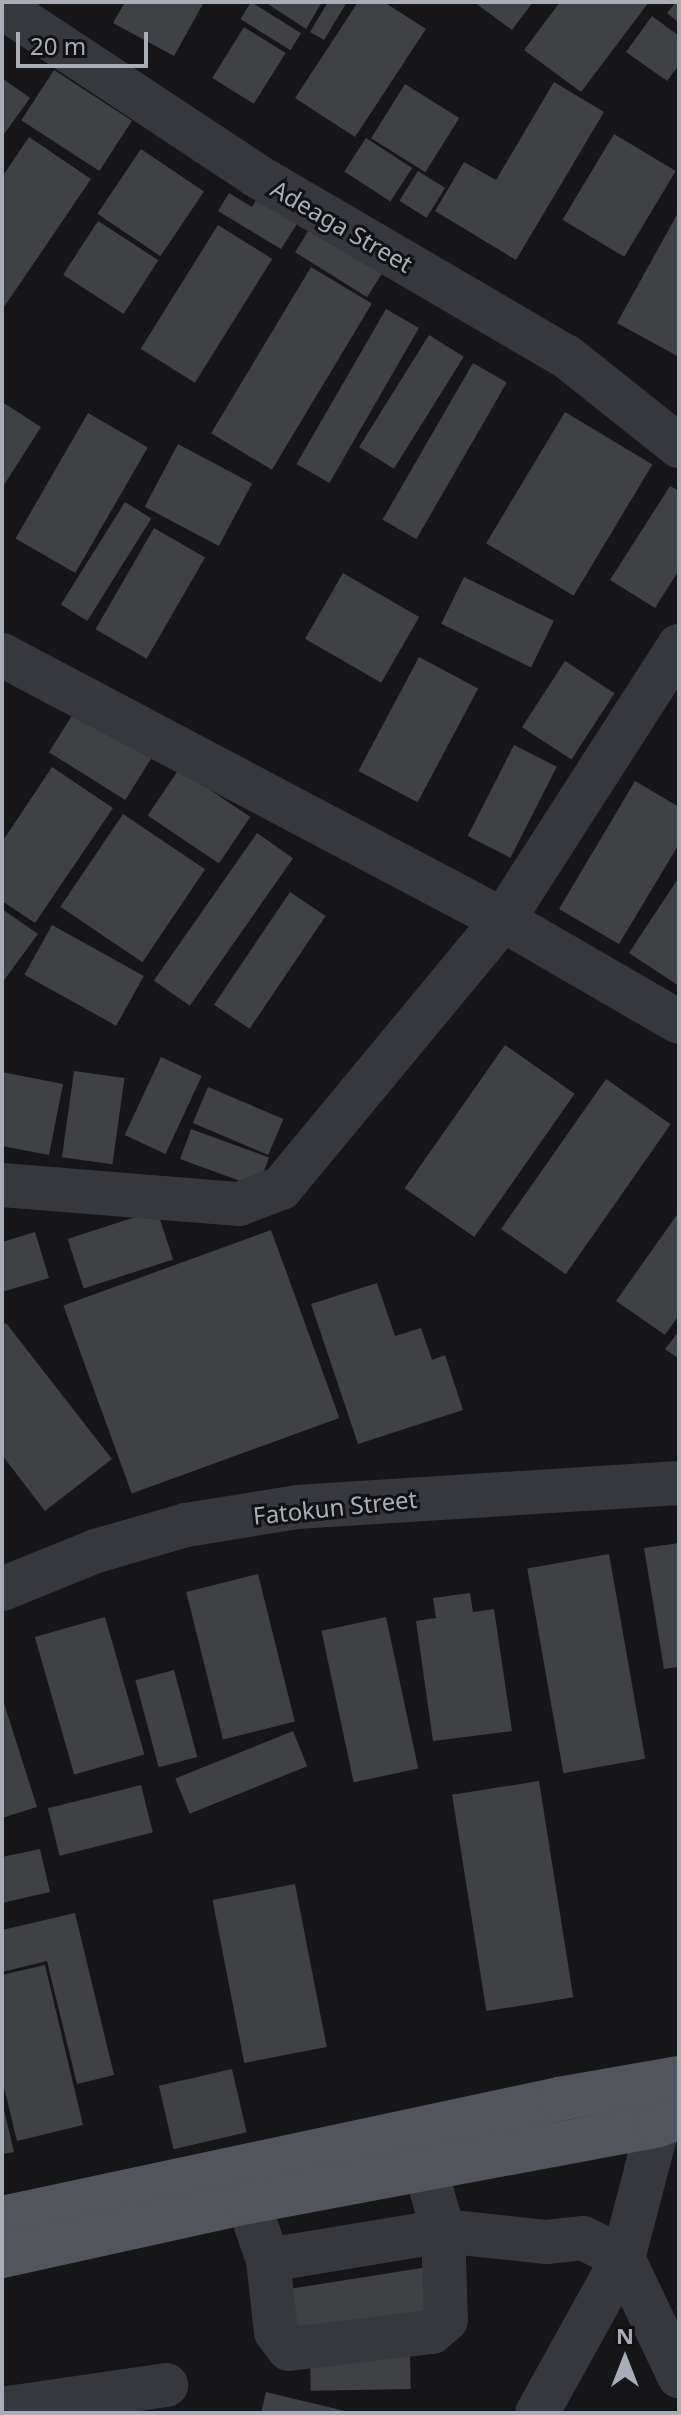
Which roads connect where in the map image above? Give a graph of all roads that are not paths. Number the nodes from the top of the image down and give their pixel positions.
1 (2, 7) edge
2 (679, 446) edge
3 (679, 646) edge
4 (2, 655) edge
5 (503, 920) junction
6 (679, 1022) edge
7 (2, 1185) edge
8 (679, 1483) edge
9 (2, 1589) edge
10 (679, 2078) edge
11 (672, 2112) edge
12 (426, 2171) junction
13 (248, 2202) junction
14 (2, 2218) edge
15 (443, 2231) junction
16 (2, 2256) edge
17 (623, 2258) junction
18 (268, 2260) junction
19 (679, 2376) edge
20 (166, 2385) dead end
21 (2, 2409) edge
22 (537, 2413) edge

1 - 2 street, Adeaga Street
3 - 5 street
4 - 5 street
5 - 6 street
5 - 7 street
8 - 9 street, Fatokun Street
10 - 14 main road
11 - 12 main road
11 - 17 street
12 - 13 main road
12 - 15 street
13 - 16 main road
13 - 18 street
15 - 17 street
15 - 18 street
15 - 18 street
17 - 19 street
17 - 22 street
20 - 21 street

